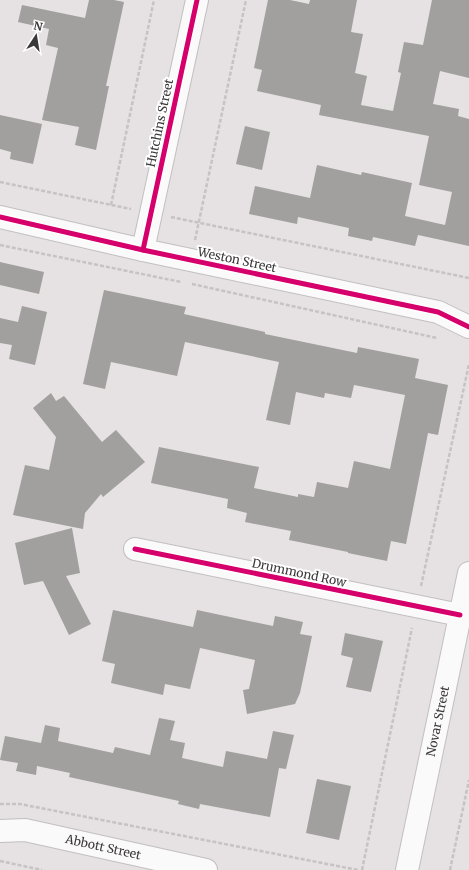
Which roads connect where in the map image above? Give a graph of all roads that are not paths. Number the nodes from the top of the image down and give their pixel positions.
1 (197, 0) edge
2 (0, 217) edge
3 (143, 250) junction
4 (469, 310) edge
5 (438, 312) junction
6 (469, 327) edge
7 (135, 549) dead end
8 (469, 573) edge
9 (460, 615) junction
10 (0, 831) edge
11 (206, 870) edge
12 (407, 870) edge

1 - 3 street, Hutchins Street
2 - 3 street, Weston Street
3 - 5 street, Weston Street
4 - 5 street, Weston Street
5 - 6 street, Weston Street
7 - 9 street, Drummond Row
8 - 9 street, Novar Street
9 - 12 street, Novar Street
10 - 11 street, Abbott Street

